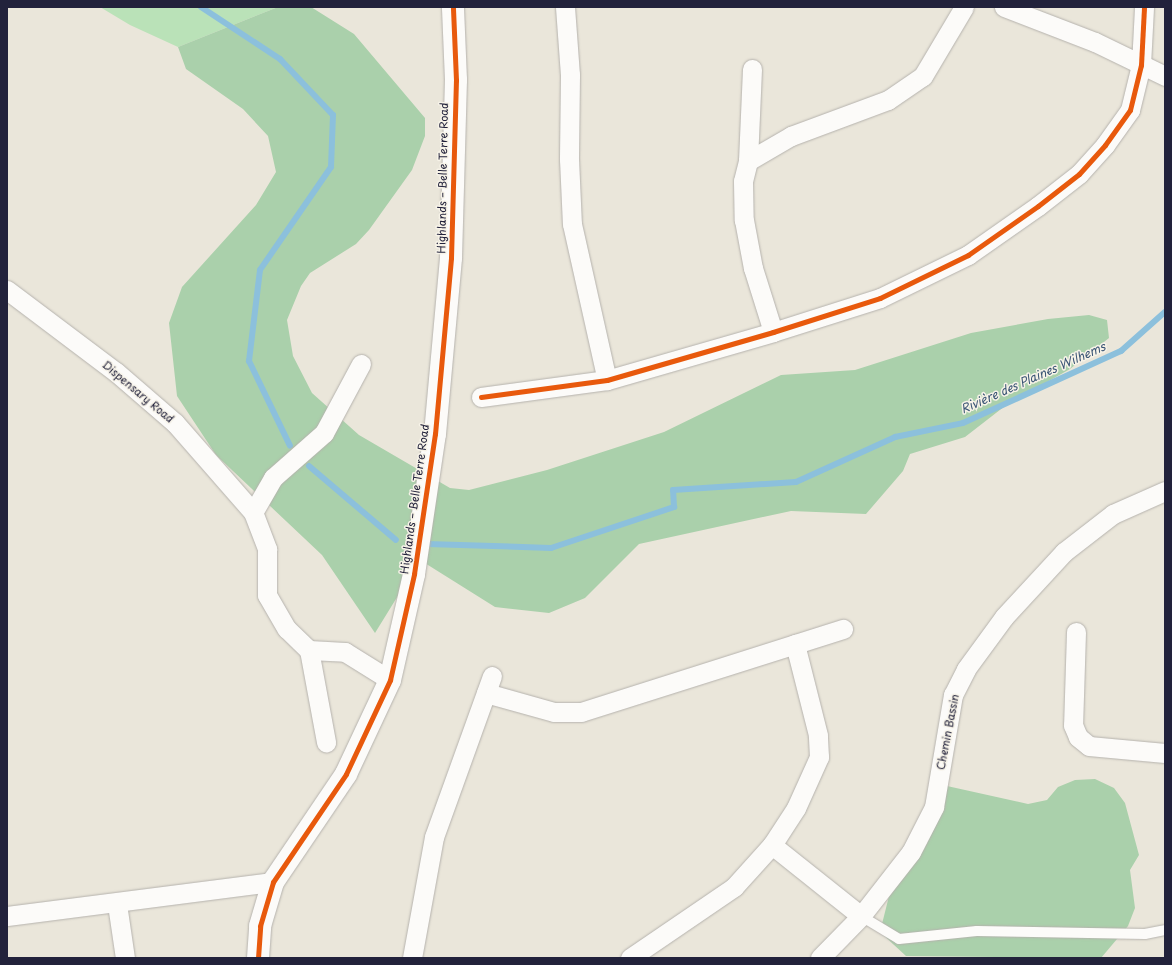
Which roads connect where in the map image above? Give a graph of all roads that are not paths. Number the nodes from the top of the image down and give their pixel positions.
1 (453, 7) edge
2 (565, 7) edge
3 (964, 7) edge
4 (1004, 7) edge
5 (1144, 7) edge
6 (1141, 65) junction
7 (752, 69) dead end
8 (1165, 76) edge
9 (748, 161) junction
10 (7, 290) edge
11 (772, 332) junction
12 (361, 364) dead end
13 (607, 380) junction
14 (481, 397) dead end
15 (1164, 496) edge
16 (254, 512) junction
17 (843, 629) dead end
18 (1076, 632) dead end
19 (795, 644) junction
20 (309, 650) junction
21 (390, 680) junction
22 (326, 742) dead end
23 (1165, 753) edge
24 (772, 845) junction
25 (273, 882) junction
26 (117, 904) junction
27 (7, 916) edge
28 (861, 916) junction
29 (1165, 930) edge
30 (125, 958) edge
31 (258, 958) edge
32 (412, 958) edge
33 (630, 958) edge
34 (820, 958) edge

1 - 21 street, Highlands – Belle Terre Road
2 - 13 street
3 - 9 street
4 - 6 street
5 - 6 street
6 - 8 street
6 - 11 street
7 - 9 street
9 - 11 street
10 - 16 street, Dispensary Road
11 - 13 street
12 - 16 street
13 - 14 street
15 - 28 street, Chemin Bassin
16 - 20 street, Dispensary Road
17 - 19 street
18 - 23 street
19 - 24 street
19 - 32 street
20 - 21 street
20 - 22 street
21 - 25 street, Highlands – Belle Terre Road
24 - 28 street
24 - 33 street
25 - 26 street
25 - 31 street, Highlands – Belle Terre Road
26 - 27 street
26 - 30 street
28 - 29 lane
28 - 34 street, Chemin Bassin

